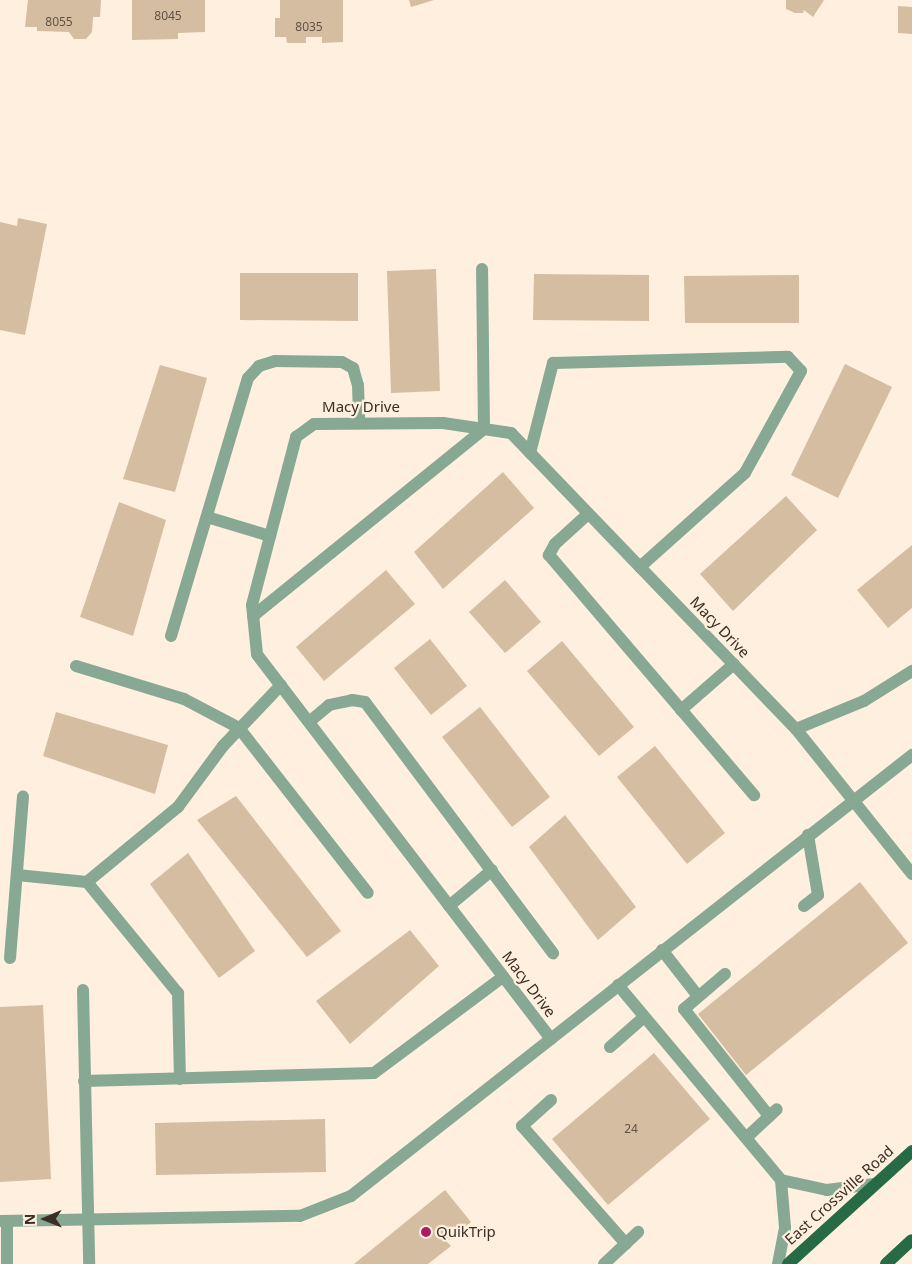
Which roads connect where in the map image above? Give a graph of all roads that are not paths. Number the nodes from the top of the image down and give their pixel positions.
1 (482, 268) dead end
2 (359, 423) junction
3 (484, 430) junction
4 (530, 453) junction
5 (588, 514) junction
6 (207, 517) junction
7 (270, 536) junction
8 (640, 567) junction
9 (253, 616) junction
10 (171, 636) dead end
11 (734, 664) junction
12 (76, 666) dead end
13 (912, 671) edge
14 (281, 685) junction
15 (681, 710) junction
16 (309, 722) junction
17 (239, 728) junction
18 (796, 729) junction
19 (911, 757) edge
20 (754, 795) dead end
21 (23, 797) dead end
22 (852, 800) junction
23 (808, 835) junction
24 (492, 870) junction
25 (912, 874) edge
26 (17, 875) junction
27 (87, 882) junction
28 (368, 893) dead end
29 (449, 906) junction
30 (804, 906) dead end
31 (662, 950) junction
32 (554, 952) dead end
33 (10, 958) dead end
34 (725, 974) dead end
35 (504, 976) junction
36 (618, 985) junction
37 (83, 990) dead end
38 (698, 996) junction
39 (644, 1017) junction
40 (551, 1038) junction
41 (610, 1047) dead end
42 (180, 1079) junction
43 (84, 1081) junction
44 (551, 1100) dead end
45 (746, 1138) junction
46 (912, 1151) edge
47 (781, 1180) junction
48 (874, 1184) junction
49 (87, 1220) junction
50 (4, 1221) edge
51 (638, 1232) dead end
52 (912, 1240) edge
53 (626, 1244) junction
54 (8, 1264) edge
55 (89, 1264) edge
56 (604, 1264) edge
57 (778, 1264) edge
58 (788, 1264) edge
59 (887, 1264) edge

1 - 3 street
2 - 3 street, Macy Drive
2 - 6 street
2 - 7 street, Macy Drive
3 - 4 street, Macy Drive
3 - 9 street
4 - 5 street, Macy Drive
4 - 8 street
5 - 8 street, Macy Drive
5 - 15 street
6 - 7 street
6 - 10 street
7 - 9 street, Macy Drive
8 - 11 street, Macy Drive
9 - 14 street, Macy Drive
11 - 15 street
11 - 18 street, Macy Drive
12 - 17 street
13 - 18 street
14 - 16 street, Macy Drive
14 - 17 street
15 - 20 street
16 - 24 street
16 - 29 street, Macy Drive
17 - 27 street
17 - 28 street
18 - 22 street, Macy Drive
19 - 22 street
21 - 26 street
22 - 23 street
22 - 25 street, Macy Drive
23 - 30 street
23 - 31 street
24 - 29 street
24 - 32 street
26 - 27 street
26 - 33 street
27 - 42 street
29 - 35 street, Macy Drive
31 - 36 street
31 - 38 street
34 - 38 street
35 - 40 street, Macy Drive
35 - 42 street
36 - 39 street
36 - 40 street
37 - 43 street
38 - 45 street
39 - 41 street
39 - 45 street
40 - 49 street
42 - 43 street
43 - 49 street
44 - 53 street
45 - 47 street
46 - 48 main road, East Crossville Road
47 - 48 street
47 - 57 street
48 - 58 main road, East Crossville Road
49 - 50 street
49 - 55 street
50 - 54 street
51 - 53 street
52 - 59 main road
53 - 56 street

